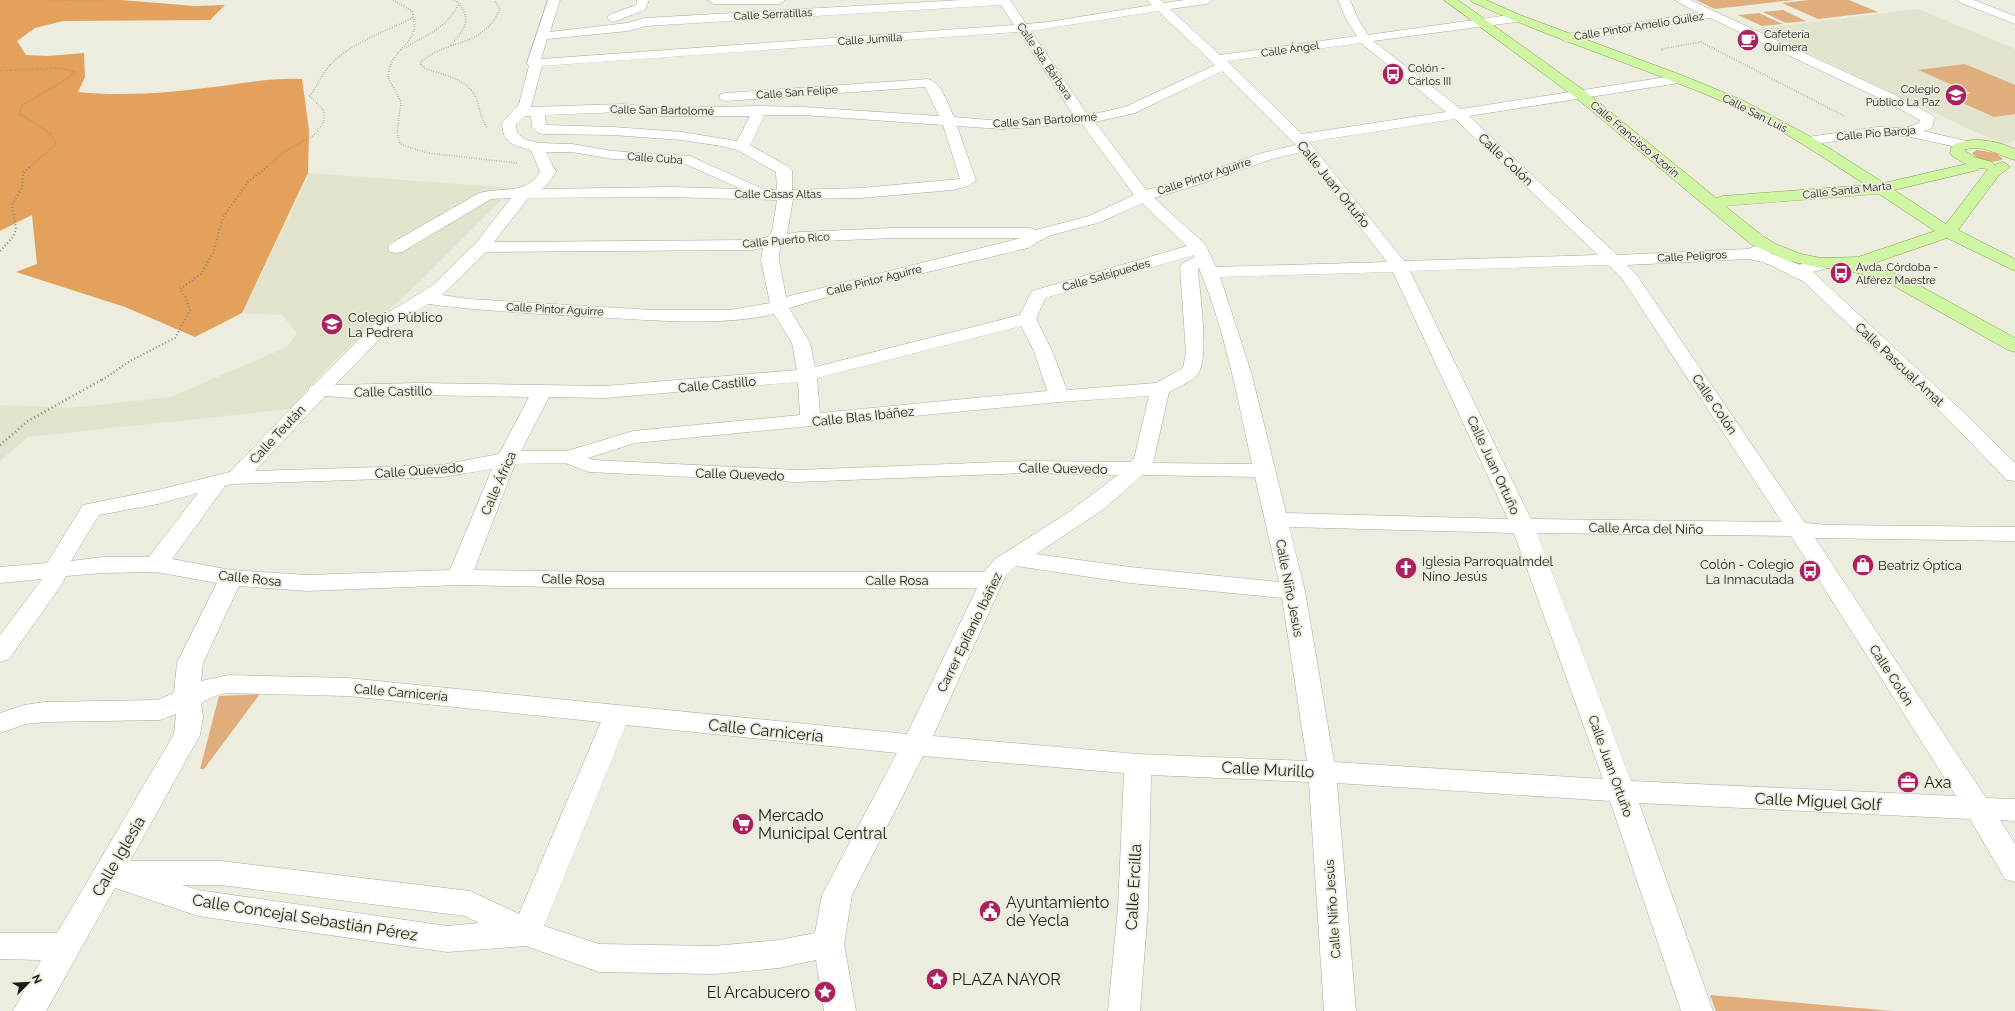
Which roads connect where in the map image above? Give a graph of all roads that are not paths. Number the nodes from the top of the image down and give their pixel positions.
1 (554, 0) edge
2 (643, 0) edge
3 (714, 0) edge
4 (787, 0) edge
5 (817, 0) edge
6 (876, 0) edge
7 (886, 0) edge
8 (1005, 0) edge
9 (1206, 0) edge
10 (1344, 0) edge
11 (1450, 0) edge
12 (1476, 0) edge
13 (1681, 0) edge
14 (1963, 0) edge
15 (911, 3) edge
16 (1157, 4) edge
17 (1712, 14) junction
18 (1516, 18) junction
19 (2015, 20) edge
20 (1482, 23) junction
21 (1023, 28) junction
22 (594, 30) junction
23 (543, 36) junction
24 (1566, 38) junction
25 (1364, 39) junction
26 (533, 63) junction
27 (1220, 63) junction
28 (1679, 79) junction
29 (1580, 94) junction
30 (623, 108) junction
31 (760, 110) junction
32 (538, 111) junction
33 (521, 112) junction
34 (1457, 113) junction
35 (1928, 118) junction
36 (1086, 119) junction
37 (948, 120) junction
38 (1906, 132) junction
39 (1808, 141) junction
40 (1302, 143) junction
41 (1959, 145) junction
42 (537, 147) junction
43 (742, 147) junction
44 (1997, 148) junction
45 (2015, 149) edge
46 (2015, 156) edge
47 (1974, 162) junction
48 (2009, 166) edge
49 (1880, 189) junction
50 (522, 195) junction
51 (766, 195) junction
52 (784, 195) junction
53 (1145, 198) junction
54 (1715, 205) junction
55 (1948, 232) junction
56 (1042, 233) junction
57 (775, 240) junction
58 (482, 247) junction
59 (1768, 247) junction
60 (396, 248) dead end
61 (1748, 254) junction
62 (1204, 259) junction
63 (1614, 260) junction
64 (1825, 263) junction
65 (1847, 264) junction
66 (1399, 266) junction
67 (2015, 266) edge
68 (1807, 277) junction
69 (426, 298) junction
70 (779, 306) junction
71 (1027, 319) junction
72 (2015, 346) edge
73 (807, 375) junction
74 (1160, 389) junction
75 (317, 390) junction
76 (542, 391) junction
77 (1059, 396) junction
78 (810, 421) junction
79 (568, 457) junction
80 (509, 458) junction
81 (1137, 469) junction
82 (1264, 471) junction
83 (2015, 475) edge
84 (228, 479) junction
85 (1277, 520) junction
86 (1523, 526) junction
87 (1798, 529) junction
88 (2015, 534) edge
89 (1013, 558) junction
90 (156, 564) junction
91 (56, 568) junction
92 (0, 575) edge
93 (459, 577) junction
94 (231, 578) junction
95 (992, 580) junction
96 (1293, 591) junction
97 (0, 653) edge
98 (187, 697) junction
99 (618, 714) junction
100 (0, 723) edge
101 (915, 745) junction
102 (1138, 764) junction
103 (1322, 772) junction
104 (1621, 791) junction
105 (1978, 808) junction
106 (2015, 810) edge
107 (2015, 870) edge
108 (108, 874) junction
109 (526, 933) junction
110 (830, 944) junction
111 (0, 946) edge
112 (66, 947) junction
113 (29, 1011) edge
114 (840, 1011) edge
115 (1124, 1011) edge
116 (1340, 1011) edge
117 (1697, 1011) edge

1 - 23 street
2 - 22 street
3 - 4 street
5 - 6 street
7 - 15 street
8 - 15 street, Calle Serratillas
8 - 21 street, Calle Sta. Bárbara
9 - 16 street, Calle Jumilla
10 - 25 street, Calle Colón
11 - 20 main road, Calle Francisco Azorín
12 - 18 main road, Calle San Luis
13 - 17 street, Calle Pío Baroja
14 - 19 street
15 - 22 street, Calle Serratillas
16 - 21 street, Calle Jumilla
16 - 27 street, Calle Juan Ortuño
17 - 24 street, Calle Pintor Amelio Quilez
17 - 35 street, Calle Pío Baroja
18 - 20 street, Calle Ángel
18 - 24 main road, Calle San Luis
20 - 25 street, Calle Ángel
20 - 29 main road, Calle Francisco Azorín
21 - 26 street, Calle Jumilla
21 - 36 street, Calle Sta. Bárbara
22 - 23 street, Calle Serratillas
23 - 26 street
24 - 28 main road, Calle San Luis
25 - 27 street, Calle Ángel
25 - 34 street, Calle Colón
26 - 33 street
27 - 36 street, Calle San Bartolomé
27 - 40 street, Calle Juan Ortuño
28 - 29 street, Calle Pintor Aguirre
28 - 39 main road, Calle San Luis
29 - 34 street, Calle Pintor Aguirre
29 - 54 main road, Calle Francisco Azorín
30 - 31 street, Calle San Bartolomé
30 - 32 street, Calle San Bartolomé
30 - 37 street, Calle San Felipe
31 - 37 street, Calle San Bartolomé
31 - 43 street
32 - 33 street, Calle San Bartolomé
32 - 43 street
33 - 42 street
34 - 40 street, Calle Pintor Aguirre
34 - 63 street, Calle Colón
35 - 38 street, Calle Pío Baroja
35 - 41 street
36 - 37 street, Calle San Bartolomé
36 - 53 street, Calle Sta. Bárbara
37 - 52 street, Calle Casas Altas
38 - 39 street, Calle Pío Baroja
38 - 41 street
39 - 49 main road, Calle San Luis
40 - 53 street, Calle Pintor Aguirre
40 - 66 street, Calle Juan Ortuño
41 - 44 main road
41 - 47 main road
42 - 50 street
42 - 51 street, Calle Cuba
43 - 52 street
44 - 45 main road
44 - 46 main road
47 - 48 main road
47 - 49 main road, Calle Santa Marta
48 - 55 main road
49 - 54 main road, Calle Santa Marta
49 - 55 main road, Calle San Luis
50 - 51 street, Calle Casas Altas
50 - 58 street
50 - 60 street, Calle Casas Altas
51 - 52 street, Calle Casas Altas
52 - 57 street
53 - 56 street, Calle Pintor Aguirre
53 - 62 street, Calle Niño Jesús
54 - 59 main road, Calle Francisco Azorín
55 - 65 main road
55 - 67 main road, Calle San Luis
56 - 57 street, Calle Puerto Rico
56 - 70 street, Calle Pintor Aguirre
57 - 58 street, Calle Puerto Rico
57 - 70 street
58 - 69 street
59 - 61 street, Calle Peligros
59 - 64 main road, Calle Francisco Azorín
61 - 63 street, Calle Peligros
61 - 68 street, Calle Pascual Amat
62 - 66 street, Calle Salsipuedes
62 - 71 street, Calle Salsipuedes
62 - 74 street
62 - 82 street, Calle Niño Jesús
63 - 66 street, Calle Peligros
63 - 87 street, Calle Colón
64 - 65 main road, Calle Francisco Azorín
64 - 68 street
65 - 72 main road
66 - 86 street, Calle Juan Ortuño
68 - 83 street, Calle Pascual Amat
69 - 70 street, Calle Pintor Aguirre
69 - 75 street
70 - 73 street
71 - 73 street, Calle Castillo
71 - 77 street
73 - 76 street, Calle Castillo
73 - 78 street
74 - 77 street, Calle Blas Ibáñez
74 - 81 street, Carrer Epifanio Ibáñez
75 - 76 street, Calle Castillo
75 - 84 street, Calle Teután
76 - 80 street, Calle África
77 - 78 street, Calle Blas Ibáñez
78 - 79 street, Calle Blas Ibáñez
79 - 80 street, Calle Quevedo
79 - 81 street, Calle Quevedo
80 - 84 street, Calle Quevedo
80 - 93 street, Calle África
81 - 82 street, Calle Quevedo
81 - 89 street, Carrer Epifanio Ibáñez
82 - 85 street, Calle Niño Jesús
84 - 90 street, Calle Teután
84 - 91 street, Calle Quevedo
85 - 86 street, Calle Arca del Niño
85 - 96 street, Calle Niño Jesús
86 - 87 street, Calle Arca del Niño
86 - 104 street, Calle Juan Ortuño
87 - 88 street, Calle Arca del Niño
87 - 105 street, Calle Colón
89 - 95 street, Carrer Epifanio Ibáñez
89 - 96 street
90 - 91 street, Calle Rosa
90 - 94 street, Calle Rosa
91 - 92 street
91 - 97 street, Calle Quevedo
93 - 94 street, Calle Rosa
93 - 95 street, Calle Rosa
94 - 98 street, Calle Iglesia
95 - 101 street, Carrer Epifanio Ibáñez
96 - 103 street, Calle Niño Jesús
98 - 99 street, Calle Carnicería
98 - 100 street, Calle Carnicería
98 - 108 street, Calle Iglesia
99 - 101 street, Calle Carnicería
99 - 109 street
101 - 102 street, Calle Murillo
101 - 110 street, Carrer Epifanio Ibáñez
102 - 103 street, Calle Murillo
102 - 115 street, Calle Ercilla
103 - 104 street, Calle Murillo
103 - 116 street, Calle Niño Jesús
104 - 105 street, Calle Miguel Golf
104 - 117 street, Calle Juan Ortuño
105 - 106 street, Calle Miguel Golf
105 - 107 street, Calle Colón
108 - 109 street, Calle Concejal Sebastián Pérez
108 - 112 street, Calle Iglesia
109 - 110 street, Calle Concejal Sebastián Pérez
110 - 114 street, Carrer Epifanio Ibáñez
111 - 112 street
112 - 113 street, Calle Iglesia

